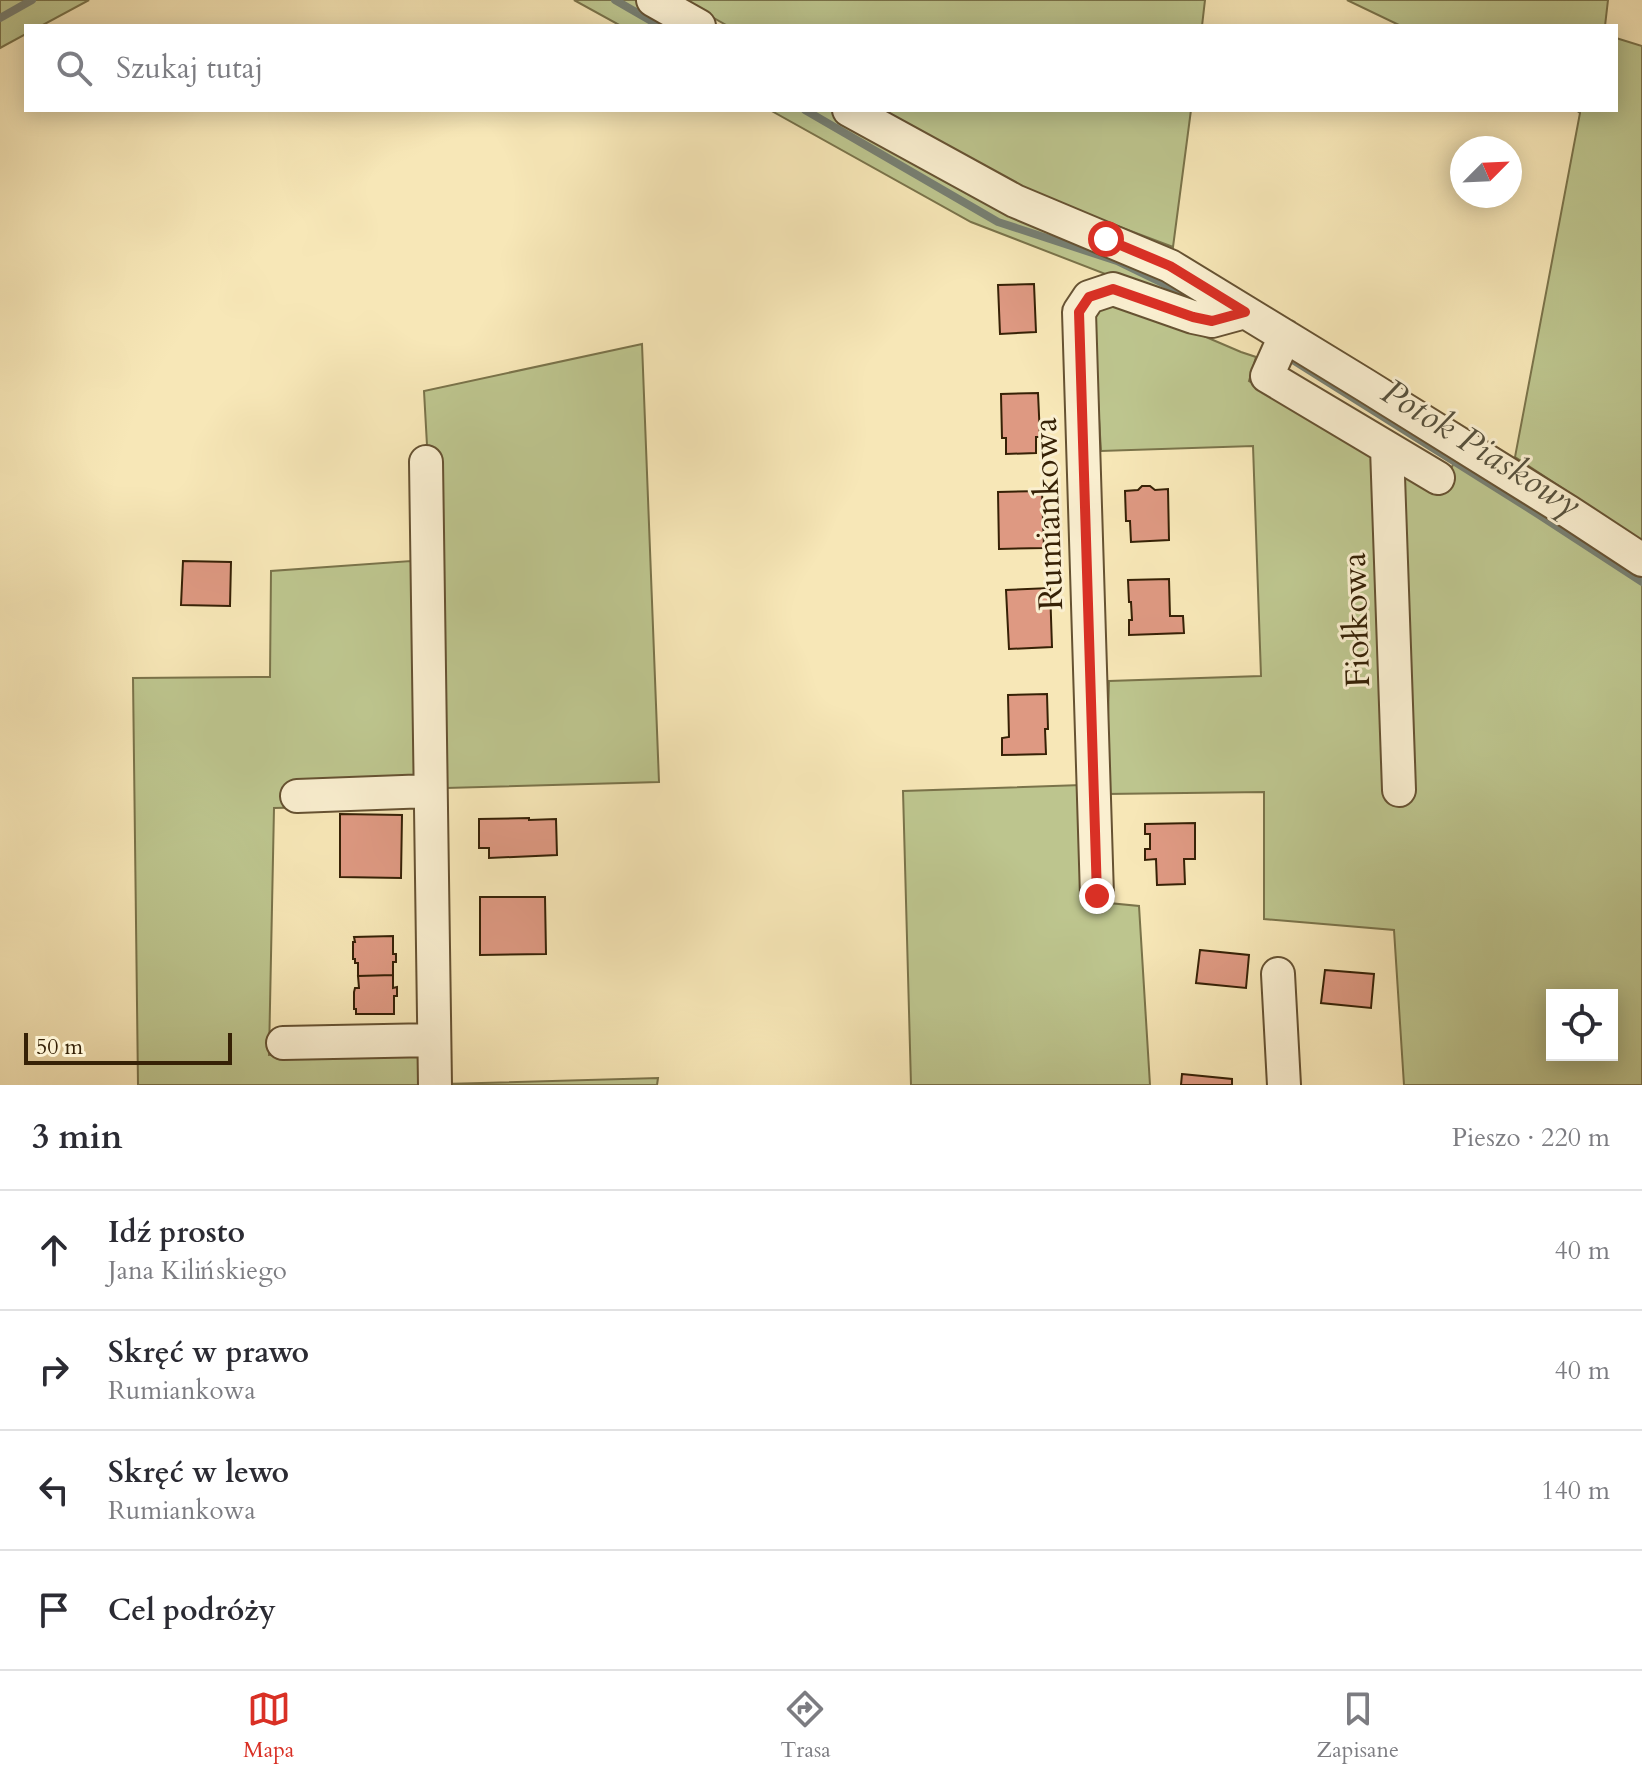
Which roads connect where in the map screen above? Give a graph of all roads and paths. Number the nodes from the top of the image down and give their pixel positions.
1 (853, 112) edge
2 (1245, 312) junction
3 (1285, 336) junction
4 (1387, 448) junction
5 (426, 462) dead end
6 (1438, 478) dead end
7 (1642, 560) edge
8 (1399, 790) dead end
9 (429, 791) junction
10 (297, 796) dead end
11 (1097, 896) dead end
12 (1278, 974) dead end
13 (434, 1040) junction
14 (283, 1043) dead end
15 (435, 1085) edge
16 (1284, 1085) edge

1 - 2 street
2 - 3 street
2 - 11 street, Rumiankowa
3 - 4 street
3 - 7 street
4 - 6 street
4 - 8 street, Fiołkowa
5 - 9 street
9 - 10 street
9 - 13 street
12 - 16 street
13 - 14 street
13 - 15 street

